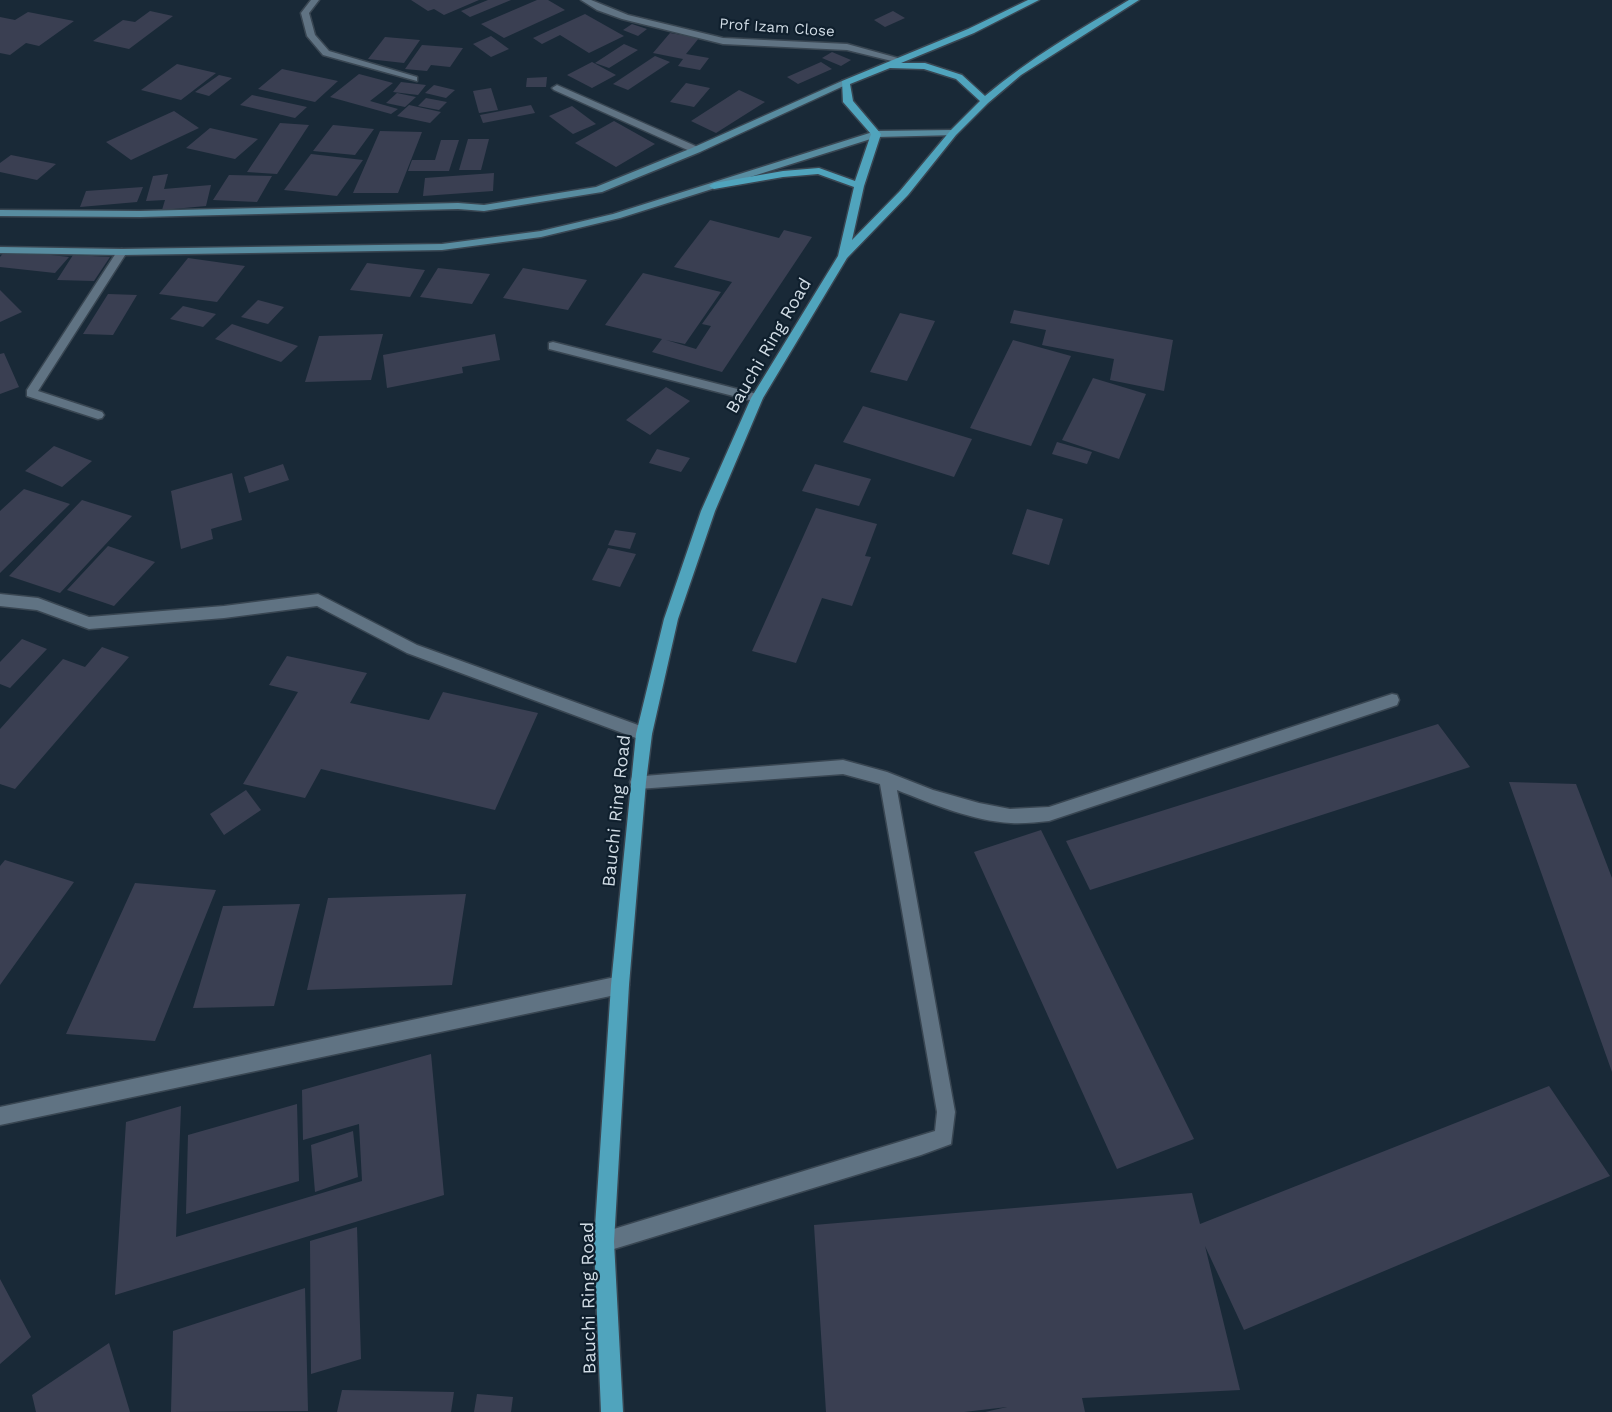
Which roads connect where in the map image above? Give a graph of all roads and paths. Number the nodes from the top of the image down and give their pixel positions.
1 (315, 0) edge
2 (585, 0) edge
3 (1032, 0) edge
4 (1135, 0) edge
5 (900, 60) junction
6 (882, 66) junction
7 (414, 79) dead end
8 (845, 83) junction
9 (557, 88) dead end
10 (985, 100) junction
11 (953, 133) junction
12 (876, 134) junction
13 (696, 150) junction
14 (714, 186) junction
15 (859, 186) junction
16 (0, 213) edge
17 (0, 250) edge
18 (122, 252) junction
19 (843, 256) junction
20 (553, 346) dead end
21 (757, 398) junction
22 (98, 416) dead end
23 (0, 600) edge
24 (1392, 700) dead end
25 (644, 734) junction
26 (887, 779) junction
27 (638, 782) junction
28 (620, 985) junction
29 (0, 1116) edge
30 (604, 1242) junction
31 (612, 1412) edge

1 - 7 street
2 - 5 street, Prof Izam Close
3 - 5 main road
4 - 10 main road, Bauchi Ring Road
5 - 6 main road
6 - 8 main road
6 - 10 main road
8 - 12 main road
8 - 13 main road
9 - 13 street
10 - 11 main road, Bauchi Ring Road
11 - 12 main road
11 - 19 main road, Bauchi Ring Road
12 - 14 main road
12 - 15 main road, Bauchi Ring Road
13 - 16 main road
14 - 15 main road
14 - 18 main road
15 - 19 main road, Bauchi Ring Road
17 - 18 main road
18 - 22 street
19 - 21 main road, Bauchi Ring Road
20 - 21 street
21 - 25 main road, Bauchi Ring Road
23 - 25 street
24 - 26 street
25 - 27 main road, Bauchi Ring Road
26 - 27 street
26 - 30 street
27 - 28 main road, Bauchi Ring Road
28 - 29 street
28 - 30 main road, Bauchi Ring Road
30 - 31 main road, Bauchi Ring Road

